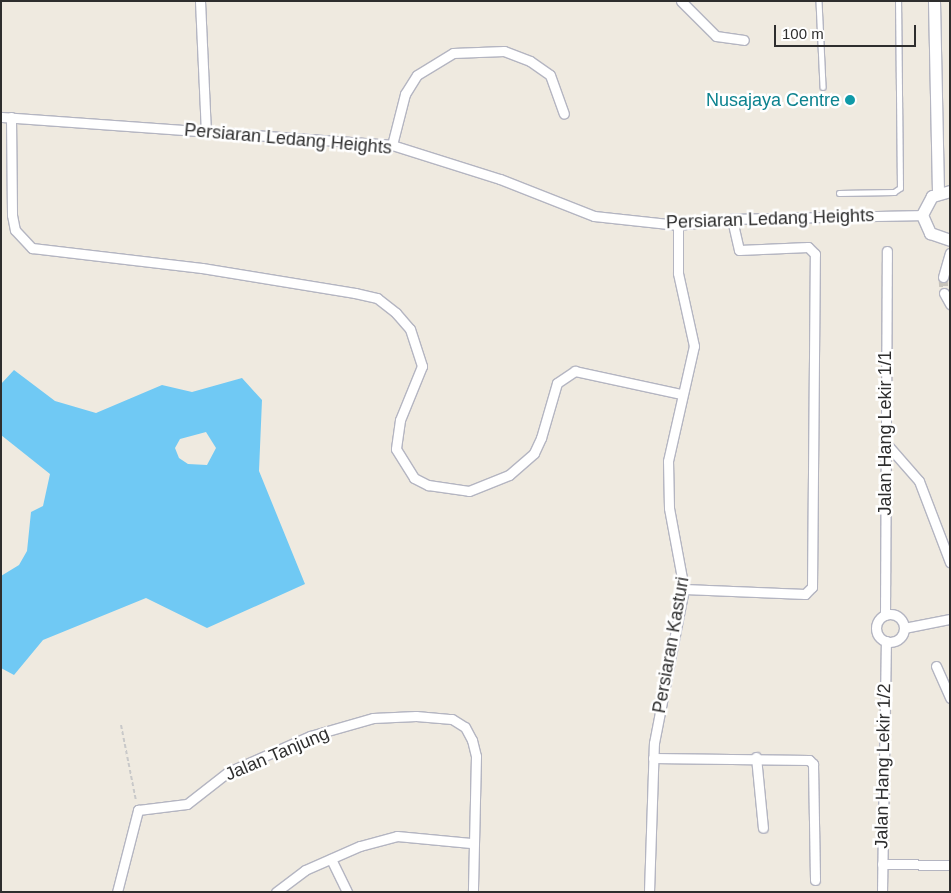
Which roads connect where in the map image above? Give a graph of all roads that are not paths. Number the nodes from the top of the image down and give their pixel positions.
1 (200, 1) edge
2 (681, 1) edge
3 (819, 1) edge
4 (898, 1) edge
5 (934, 1) edge
6 (744, 40) dead end
7 (823, 87) dead end
8 (564, 114) dead end
9 (6, 117) edge
10 (206, 132) junction
11 (392, 146) junction
12 (950, 191) edge
13 (839, 193) dead end
14 (938, 193) junction
15 (922, 215) junction
16 (732, 219) junction
17 (678, 225) junction
18 (949, 246) edge
19 (888, 251) dead end
20 (950, 257) edge
21 (948, 294) tunnel mouth
22 (950, 304) edge
23 (681, 394) junction
24 (884, 441) junction
25 (950, 562) edge
26 (684, 588) junction
27 (885, 615) junction
28 (950, 619) edge
29 (904, 628) junction
30 (886, 641) junction
31 (936, 666) dead end
32 (950, 698) edge
33 (756, 757) junction
34 (652, 758) junction
35 (762, 828) dead end
36 (472, 843) junction
37 (331, 859) junction
38 (882, 864) junction
39 (950, 865) edge
40 (815, 880) dead end
41 (117, 892) edge
42 (276, 892) edge
43 (346, 892) edge
44 (473, 892) edge
45 (649, 892) edge
46 (882, 892) edge

1 - 10 street
2 - 6 street
3 - 7 lane
4 - 13 lane
5 - 14 street
8 - 11 street
9 - 10 street, Persiaran Ledang Heights
9 - 23 street
10 - 11 street, Persiaran Ledang Heights
11 - 17 street, Persiaran Ledang Heights
12 - 14 street
14 - 15 street
15 - 16 street, Persiaran Ledang Heights
15 - 18 street
16 - 17 street, Persiaran Ledang Heights
16 - 26 street
17 - 23 street, Persiaran Kasturi
18 - 20 street
19 - 24 street, Jalan Hang Lekir 1/1
21 - 22 street
23 - 26 street, Persiaran Kasturi
24 - 25 street
24 - 27 street, Jalan Hang Lekir 1/1
26 - 34 street, Persiaran Kasturi
27 - 29 street
27 - 30 street
28 - 29 street
29 - 30 street
30 - 38 street, Jalan Hang Lekir 1/2
31 - 32 street
33 - 34 street
33 - 35 street
33 - 40 street
34 - 45 street, Persiaran Kasturi
36 - 37 street
36 - 41 street, Jalan Tanjung
36 - 44 street, Jalan Tanjung
37 - 42 street
37 - 43 street
38 - 39 street
38 - 46 street, Jalan Hang Lekir 1/2

